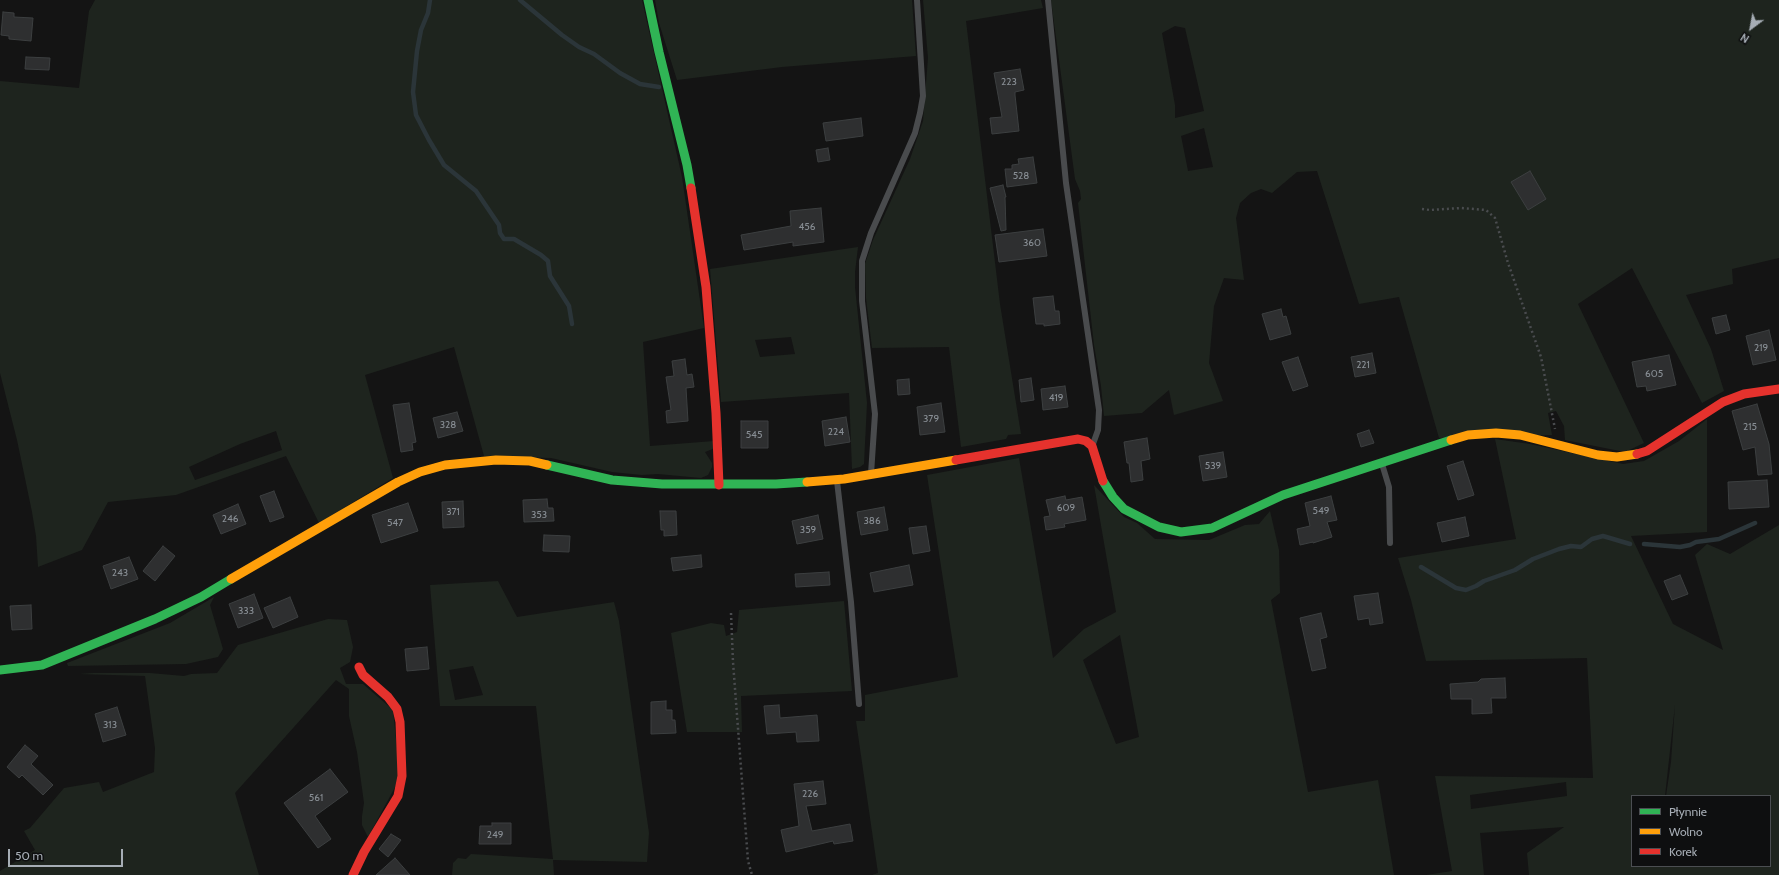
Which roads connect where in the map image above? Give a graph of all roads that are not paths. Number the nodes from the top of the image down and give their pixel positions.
1 (648, 0) edge
2 (917, 0) edge
3 (1048, 0) edge
4 (1779, 389) edge
5 (1092, 446) junction
6 (1382, 462) junction
7 (871, 475) junction
8 (837, 480) junction
9 (719, 485) junction
10 (1390, 543) dead end
11 (359, 666) dead end
12 (0, 670) edge
13 (859, 704) dead end
14 (353, 875) edge

1 - 9 street
2 - 7 lane
3 - 5 lane
4 - 6 street
5 - 6 street
5 - 7 street
6 - 10 lane
7 - 8 street
8 - 9 street
8 - 13 lane
9 - 12 street
11 - 14 street

